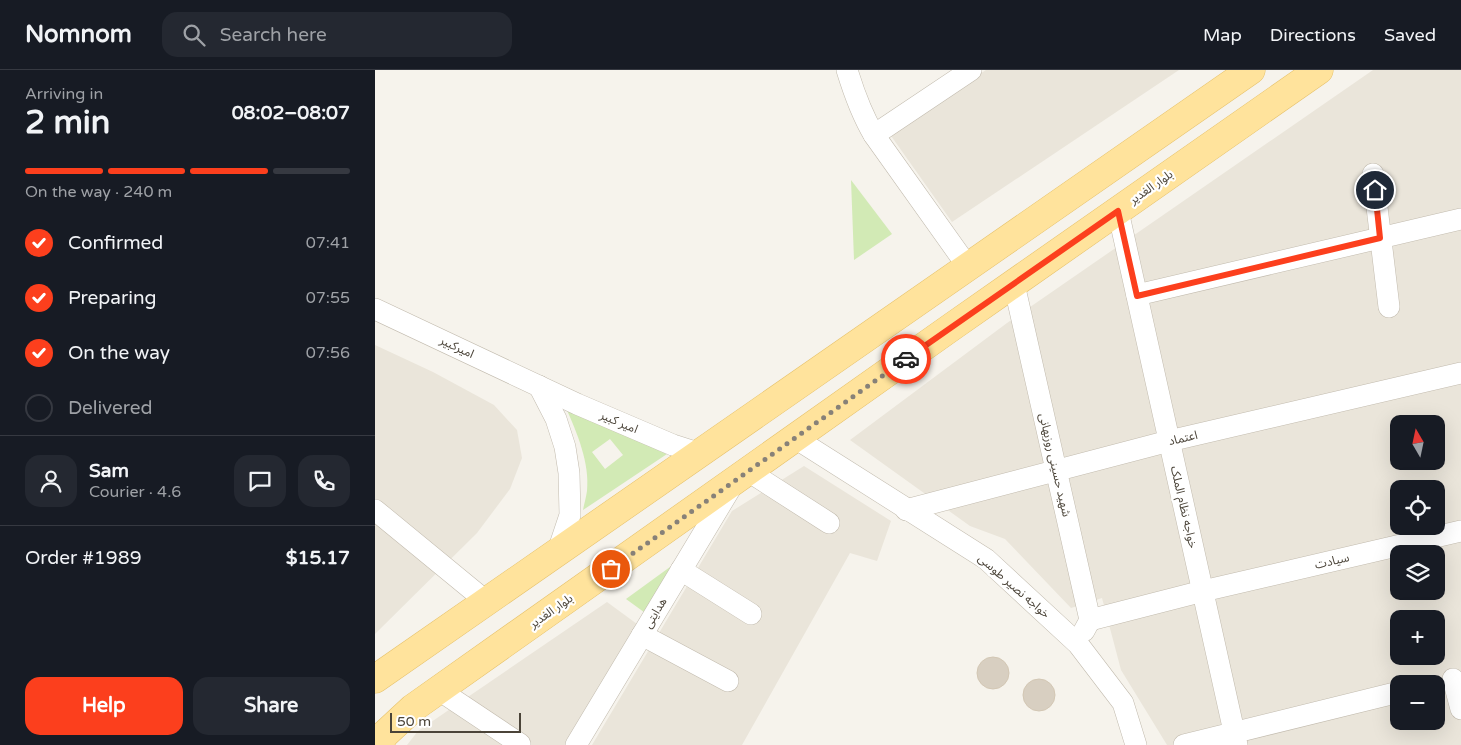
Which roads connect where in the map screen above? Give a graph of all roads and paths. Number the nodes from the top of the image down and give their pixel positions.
1 (847, 70) edge
2 (971, 70) edge
3 (1251, 70) edge
4 (1319, 70) edge
5 (874, 135) junction
6 (1373, 174) dead end
7 (1118, 211) junction
8 (1461, 219) edge
9 (1380, 238) junction
10 (968, 268) junction
11 (1014, 284) junction
12 (1137, 296) junction
13 (1389, 307) dead end
14 (375, 309) edge
15 (1461, 373) edge
16 (539, 386) junction
17 (795, 438) junction
18 (1169, 441) junction
19 (701, 454) junction
20 (1056, 470) junction
21 (742, 476) junction
22 (375, 510) edge
23 (906, 510) junction
24 (829, 523) dead end
25 (1461, 531) edge
26 (557, 554) junction
27 (681, 570) junction
28 (1203, 591) junction
29 (487, 602) junction
30 (751, 614) dead end
31 (1090, 620) junction
32 (642, 635) junction
33 (1078, 644) junction
34 (375, 679) edge
35 (1449, 680) edge
36 (728, 681) dead end
37 (439, 690) junction
38 (1390, 695) edge
39 (1461, 709) edge
40 (387, 724) edge
41 (1235, 739) edge
42 (520, 744) edge
43 (378, 745) edge
44 (576, 745) edge
45 (1136, 745) edge
46 (1185, 745) edge

1 - 5 street
2 - 5 street
3 - 10 main road
4 - 7 main road, بلوار الغدیر
5 - 10 street
6 - 9 street
7 - 11 main road, بلوار الغدیر
7 - 12 street, خواجه نظام الملک
8 - 9 street
9 - 12 street
9 - 13 street
10 - 19 main road
11 - 17 main road, بلوار الغدیر
11 - 20 street, شهید حسینی روزبهانی
12 - 18 street, خواجه نظام الملک
14 - 16 street, امیرکبیر
15 - 18 street, اعتماد
16 - 19 street, امیر کبیر
16 - 26 street
17 - 21 main road, بلوار الغدیر
17 - 23 street, خواجه نصیر طوسی
18 - 20 street, اعتماد
18 - 28 street, خواجه نظام الملک
19 - 26 main road
20 - 23 street, اعتماد
20 - 31 street, شهید حسینی روزبهانی
21 - 24 street
21 - 27 street, هدایتی
21 - 37 main road, بلوار الغدیر
22 - 29 street
23 - 33 street, خواجه نصیر طوسی
25 - 28 street, سیادت
26 - 29 main road
27 - 30 street
27 - 32 street, هدایتی
28 - 31 street, سیادت
28 - 41 street, خواجه نظام الملک
29 - 34 main road
31 - 33 street
32 - 36 street
32 - 44 street, هدایتی
33 - 45 street, خواجه نصیر طوسی
35 - 39 street
37 - 40 main road, بلوار الغدیر
37 - 42 street
38 - 41 street
40 - 43 main road, بلوار الغدیر
41 - 46 street

